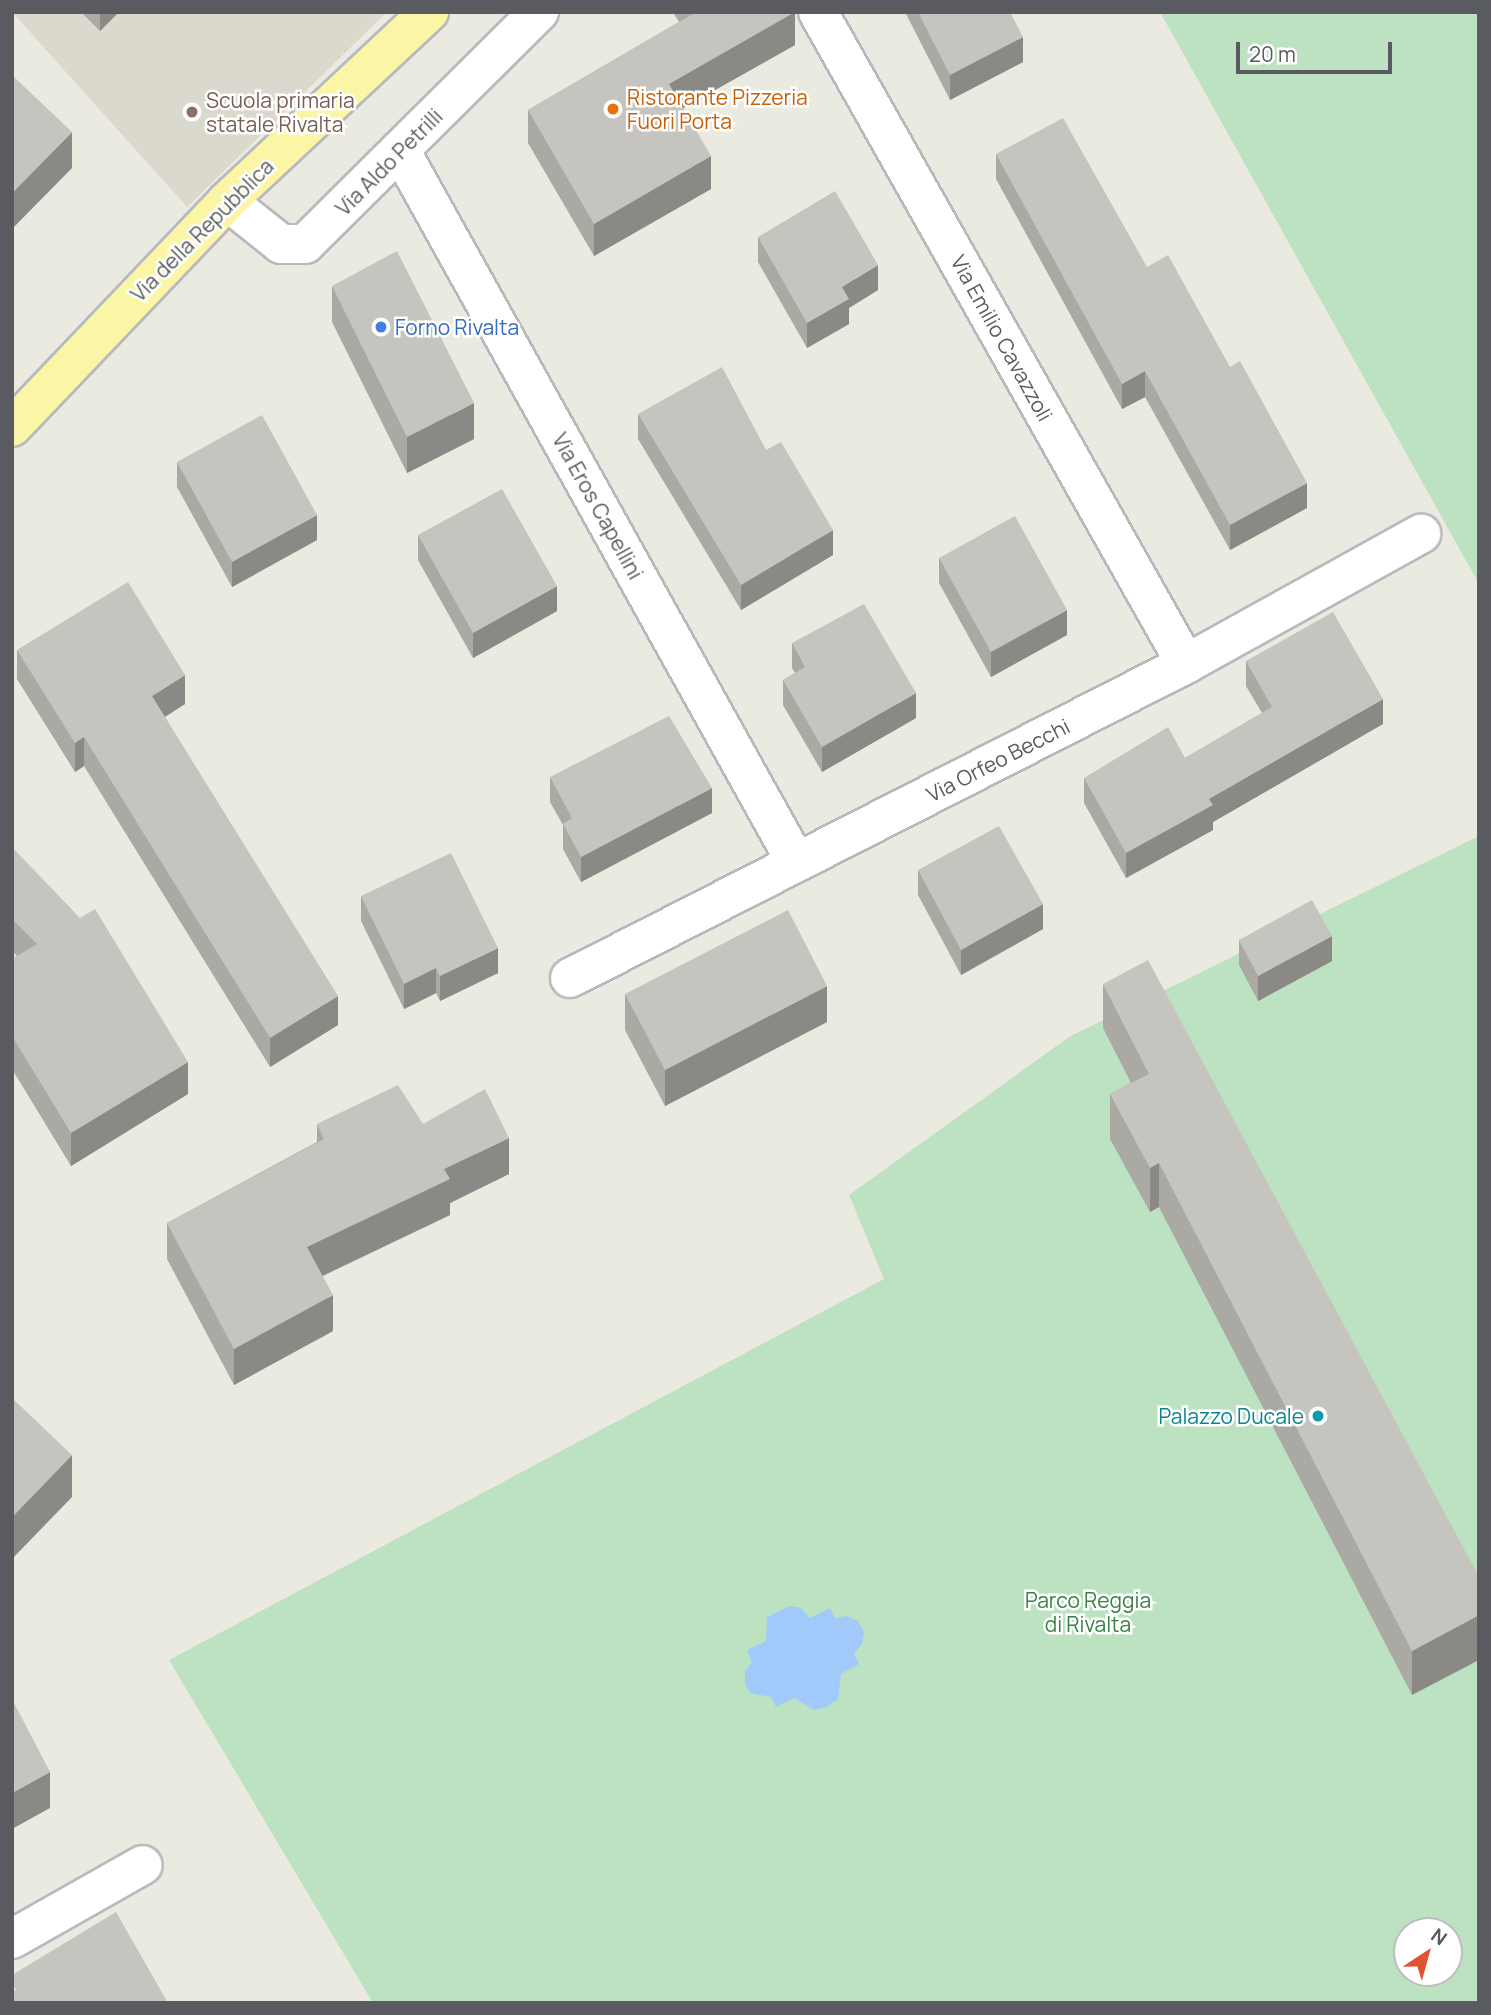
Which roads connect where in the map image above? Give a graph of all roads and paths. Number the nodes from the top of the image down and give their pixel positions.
1 (429, 12) edge
2 (539, 12) edge
3 (818, 12) edge
4 (400, 150) junction
5 (227, 201) junction
6 (16, 417) edge
7 (1421, 534) dead end
8 (1186, 664) junction
9 (796, 862) junction
10 (570, 978) dead end
11 (143, 1865) dead end
12 (12, 1939) edge

1 - 5 main road, Via della Repubblica
2 - 4 street, Via Aldo Petrilli
3 - 8 street, Via Emilio Cavazzoli
4 - 5 street, Via Aldo Petrilli
4 - 9 street, Via Eros Capellini
5 - 6 main road, Via della Repubblica
7 - 8 street, Via Orfeo Becchi
8 - 9 street, Via Orfeo Becchi
9 - 10 street, Via Orfeo Becchi
11 - 12 street

